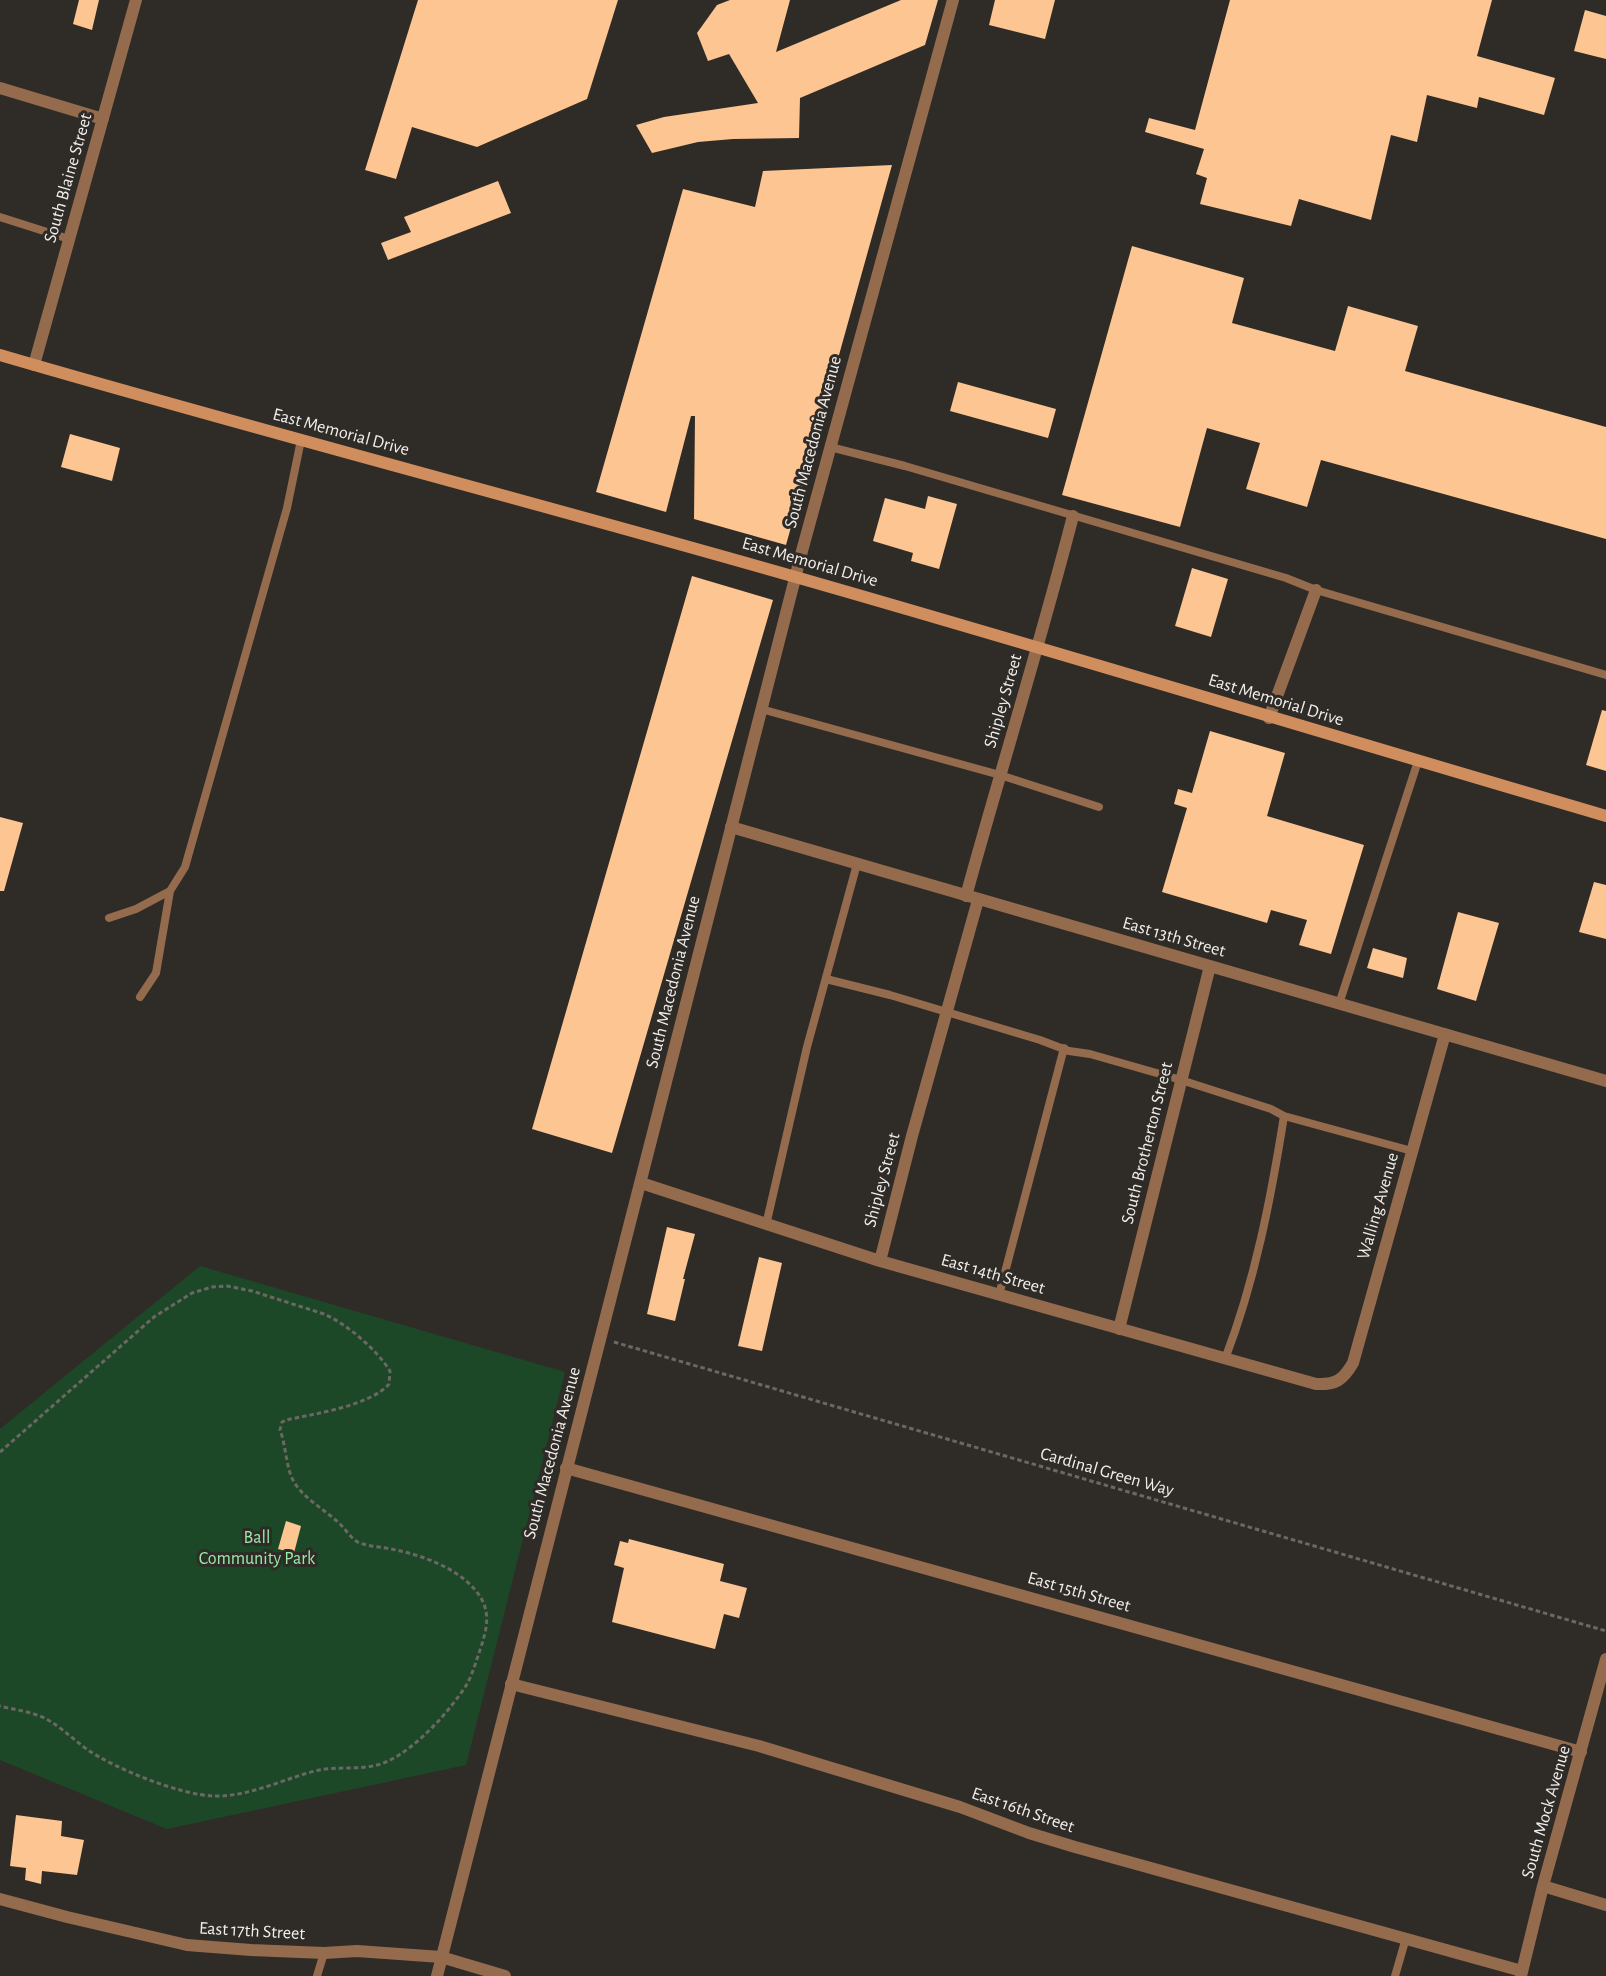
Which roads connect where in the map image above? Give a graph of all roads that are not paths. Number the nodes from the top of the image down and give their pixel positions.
1 (136, 0) edge
2 (953, 0) edge
3 (0, 88) edge
4 (103, 119) junction
5 (0, 217) edge
6 (69, 239) junction
7 (0, 355) edge
8 (34, 365) junction
9 (301, 440) junction
10 (830, 447) junction
11 (1074, 516) junction
12 (796, 577) junction
13 (1316, 590) junction
14 (1038, 647) junction
15 (1606, 675) edge
16 (761, 709) junction
17 (1269, 717) junction
18 (1418, 761) junction
19 (1000, 775) junction
20 (1099, 807) dead end
21 (1606, 816) edge
22 (731, 827) junction
23 (857, 864) junction
24 (170, 891) junction
25 (966, 896) junction
26 (978, 900) junction
27 (109, 918) dead end
28 (1210, 966) junction
29 (826, 979) junction
30 (140, 997) dead end
31 (1339, 1004) junction
32 (947, 1012) junction
33 (1445, 1034) junction
34 (1064, 1048) junction
35 (1181, 1080) junction
36 (1606, 1081) edge
37 (1284, 1116) junction
38 (1412, 1151) junction
39 (641, 1183) junction
40 (766, 1225) junction
41 (880, 1261) junction
42 (999, 1295) junction
43 (1119, 1329) junction
44 (1225, 1359) junction
45 (1338, 1382) joint
46 (566, 1468) junction
47 (1606, 1659) edge
48 (511, 1684) junction
49 (1581, 1752) junction
50 (1543, 1887) junction
51 (0, 1899) edge
52 (1606, 1905) edge
53 (1406, 1938) junction
54 (324, 1953) junction
55 (441, 1957) junction
56 (1522, 1973) edge
57 (318, 1976) edge
58 (436, 1976) edge
59 (505, 1976) edge
60 (1395, 1976) edge

1 - 4 street, South Blaine Street
2 - 10 street, South Macedonia Avenue
3 - 4 street
4 - 6 street, South Blaine Street
5 - 6 lane
6 - 8 street, South Blaine Street
7 - 8 main road, East Memorial Drive
8 - 9 main road, East Memorial Drive
9 - 12 main road, East Memorial Drive
9 - 24 lane
10 - 11 lane
10 - 12 street, South Macedonia Avenue
11 - 13 lane
11 - 14 street, Shipley Street
12 - 14 main road, East Memorial Drive
12 - 16 street, South Macedonia Avenue
13 - 15 lane
13 - 17 street
14 - 17 main road, East Memorial Drive
14 - 19 street, Shipley Street
16 - 19 lane
16 - 22 street, South Macedonia Avenue
17 - 18 main road, East Memorial Drive
18 - 21 main road, East Memorial Drive
18 - 31 lane
19 - 20 lane
19 - 25 street, Shipley Street
22 - 23 street, East 13th Street
22 - 39 street, South Macedonia Avenue
23 - 25 street, East 13th Street
23 - 29 lane
24 - 27 lane
24 - 30 lane
25 - 26 street, East 13th Street
26 - 28 street, East 13th Street
26 - 32 street, Shipley Street
28 - 31 street, East 13th Street
28 - 35 street, South Brotherton Street
29 - 32 lane
29 - 40 lane
31 - 33 street, East 13th Street
32 - 34 lane
32 - 41 street, Shipley Street
33 - 36 street, East 13th Street
33 - 38 street, Walling Avenue
34 - 35 lane
34 - 42 lane
35 - 37 lane
35 - 43 street, South Brotherton Street
37 - 38 lane
37 - 44 lane
38 - 45 street, Walling Avenue
39 - 40 street, East 14th Street
39 - 46 street, South Macedonia Avenue
40 - 41 street, East 14th Street
41 - 42 street, East 14th Street
42 - 43 street, East 14th Street
43 - 44 street, East 14th Street
44 - 45 street, East 14th Street
46 - 48 street, South Macedonia Avenue
46 - 49 street, East 15th Street
47 - 49 street, South Mock Avenue
48 - 53 street, East 16th Street
48 - 55 street, South Macedonia Avenue
49 - 50 street, South Mock Avenue
50 - 52 street
50 - 56 street, South Mock Avenue
51 - 54 street, East 17th Street
53 - 56 street, East 16th Street
53 - 60 lane
54 - 55 street, East 17th Street
54 - 57 lane
55 - 58 street, South Macedonia Avenue
55 - 59 street, East 17th Street

